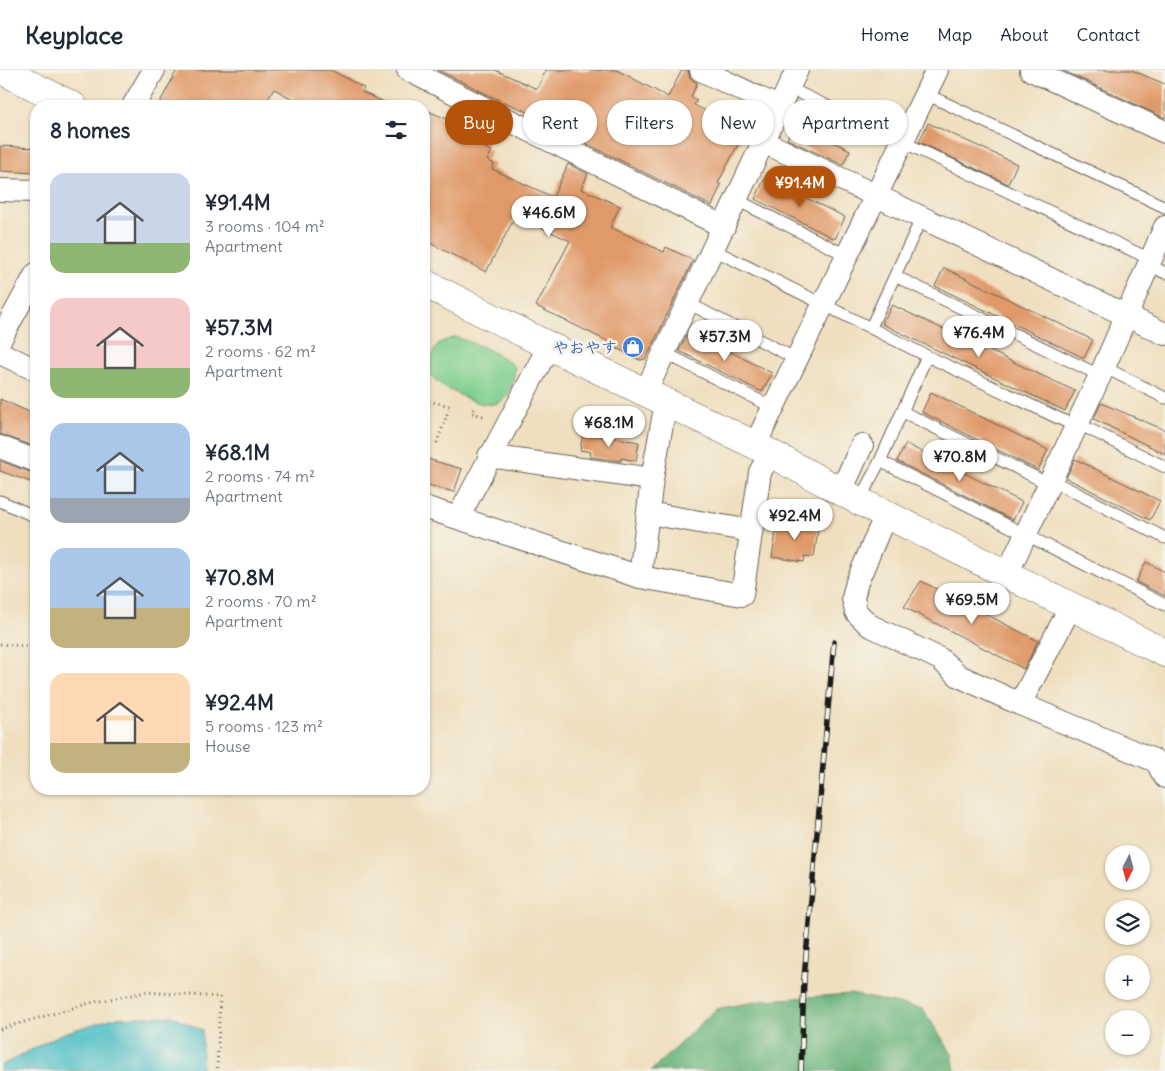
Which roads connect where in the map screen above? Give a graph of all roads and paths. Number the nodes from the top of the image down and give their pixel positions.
1 (1, 70) edge
2 (154, 70) edge
3 (701, 70) edge
4 (937, 70) edge
5 (1031, 70) edge
6 (417, 72) edge
7 (789, 88) edge
8 (926, 94) junction
9 (61, 100) edge
10 (136, 100) edge
11 (814, 100) edge
12 (774, 120) edge
13 (1165, 132) edge
14 (907, 133) edge
15 (763, 145) edge
16 (770, 145) edge
17 (901, 145) edge
18 (906, 145) edge
19 (0, 190) edge
20 (30, 190) edge
21 (878, 197) junction
22 (737, 200) junction
23 (1165, 207) edge
24 (922, 217) junction
25 (724, 227) junction
26 (1165, 227) edge
27 (714, 250) junction
28 (848, 256) junction
29 (1154, 265) edge
30 (895, 276) junction
31 (30, 285) edge
32 (430, 286) edge
33 (688, 303) junction
34 (825, 304) junction
35 (1126, 314) junction
36 (871, 328) junction
37 (1165, 334) edge
38 (0, 340) edge
39 (549, 346) junction
40 (0, 353) edge
41 (665, 353) junction
42 (927, 356) junction
43 (798, 360) junction
44 (30, 367) edge
45 (1101, 371) junction
46 (656, 397) junction
47 (1165, 398) edge
48 (430, 401) edge
49 (774, 408) junction
50 (903, 412) junction
51 (1076, 425) junction
52 (436, 445) dead end
53 (862, 445) dead end
54 (0, 447) edge
55 (763, 449) junction
56 (490, 456) junction
57 (30, 459) edge
58 (880, 461) junction
59 (1165, 467) edge
60 (652, 479) junction
61 (1050, 482) junction
62 (850, 496) junction
63 (0, 502) edge
64 (430, 509) edge
65 (648, 513) junction
66 (886, 514) junction
67 (30, 515) edge
68 (458, 518) junction
69 (751, 531) junction
70 (1025, 536) junction
71 (1165, 538) edge
72 (1007, 574) junction
73 (640, 577) junction
74 (1071, 606) junction
75 (1165, 606) edge
76 (0, 644) edge
77 (30, 646) edge
78 (1165, 653) edge
79 (1020, 704) junction
80 (1165, 777) edge
81 (0, 1030) edge
82 (217, 1071) edge

1 - 9 street
2 - 10 street
3 - 7 street
4 - 8 street
5 - 13 street
6 - 25 street
7 - 11 lane
7 - 12 street
8 - 14 street
8 - 23 lane
15 - 22 street
16 - 21 street
17 - 21 street
18 - 29 lane
19 - 20 street
21 - 24 street
21 - 28 street
22 - 25 street
22 - 28 lane
24 - 30 lane
24 - 35 street
25 - 27 street
26 - 29 street
27 - 33 street
27 - 34 lane
28 - 34 street
29 - 35 street
30 - 36 lane
30 - 45 lane
31 - 38 street
32 - 39 street
33 - 41 street
33 - 43 lane
34 - 36 lane
34 - 43 street
35 - 37 street
35 - 45 street
36 - 42 lane
39 - 46 street
39 - 56 street
40 - 44 street
41 - 46 street
41 - 49 lane
42 - 50 lane
42 - 51 lane
43 - 49 street
45 - 47 lane
45 - 51 street
46 - 55 street
46 - 60 street
48 - 52 path
49 - 55 street
50 - 58 lane
50 - 61 lane
51 - 59 lane
51 - 61 street
53 - 62 street
54 - 57 street
55 - 62 street
55 - 69 street
56 - 60 street
56 - 68 street
58 - 62 lane
58 - 70 lane
60 - 65 street
61 - 70 street
61 - 71 lane
62 - 66 street
63 - 67 lane
64 - 68 street
65 - 69 street
65 - 73 street
66 - 72 street
66 - 79 street
68 - 73 street
69 - 73 street
70 - 72 street
70 - 75 lane
72 - 74 street
74 - 78 street
74 - 79 street
76 - 77 path
79 - 80 street
81 - 82 path

